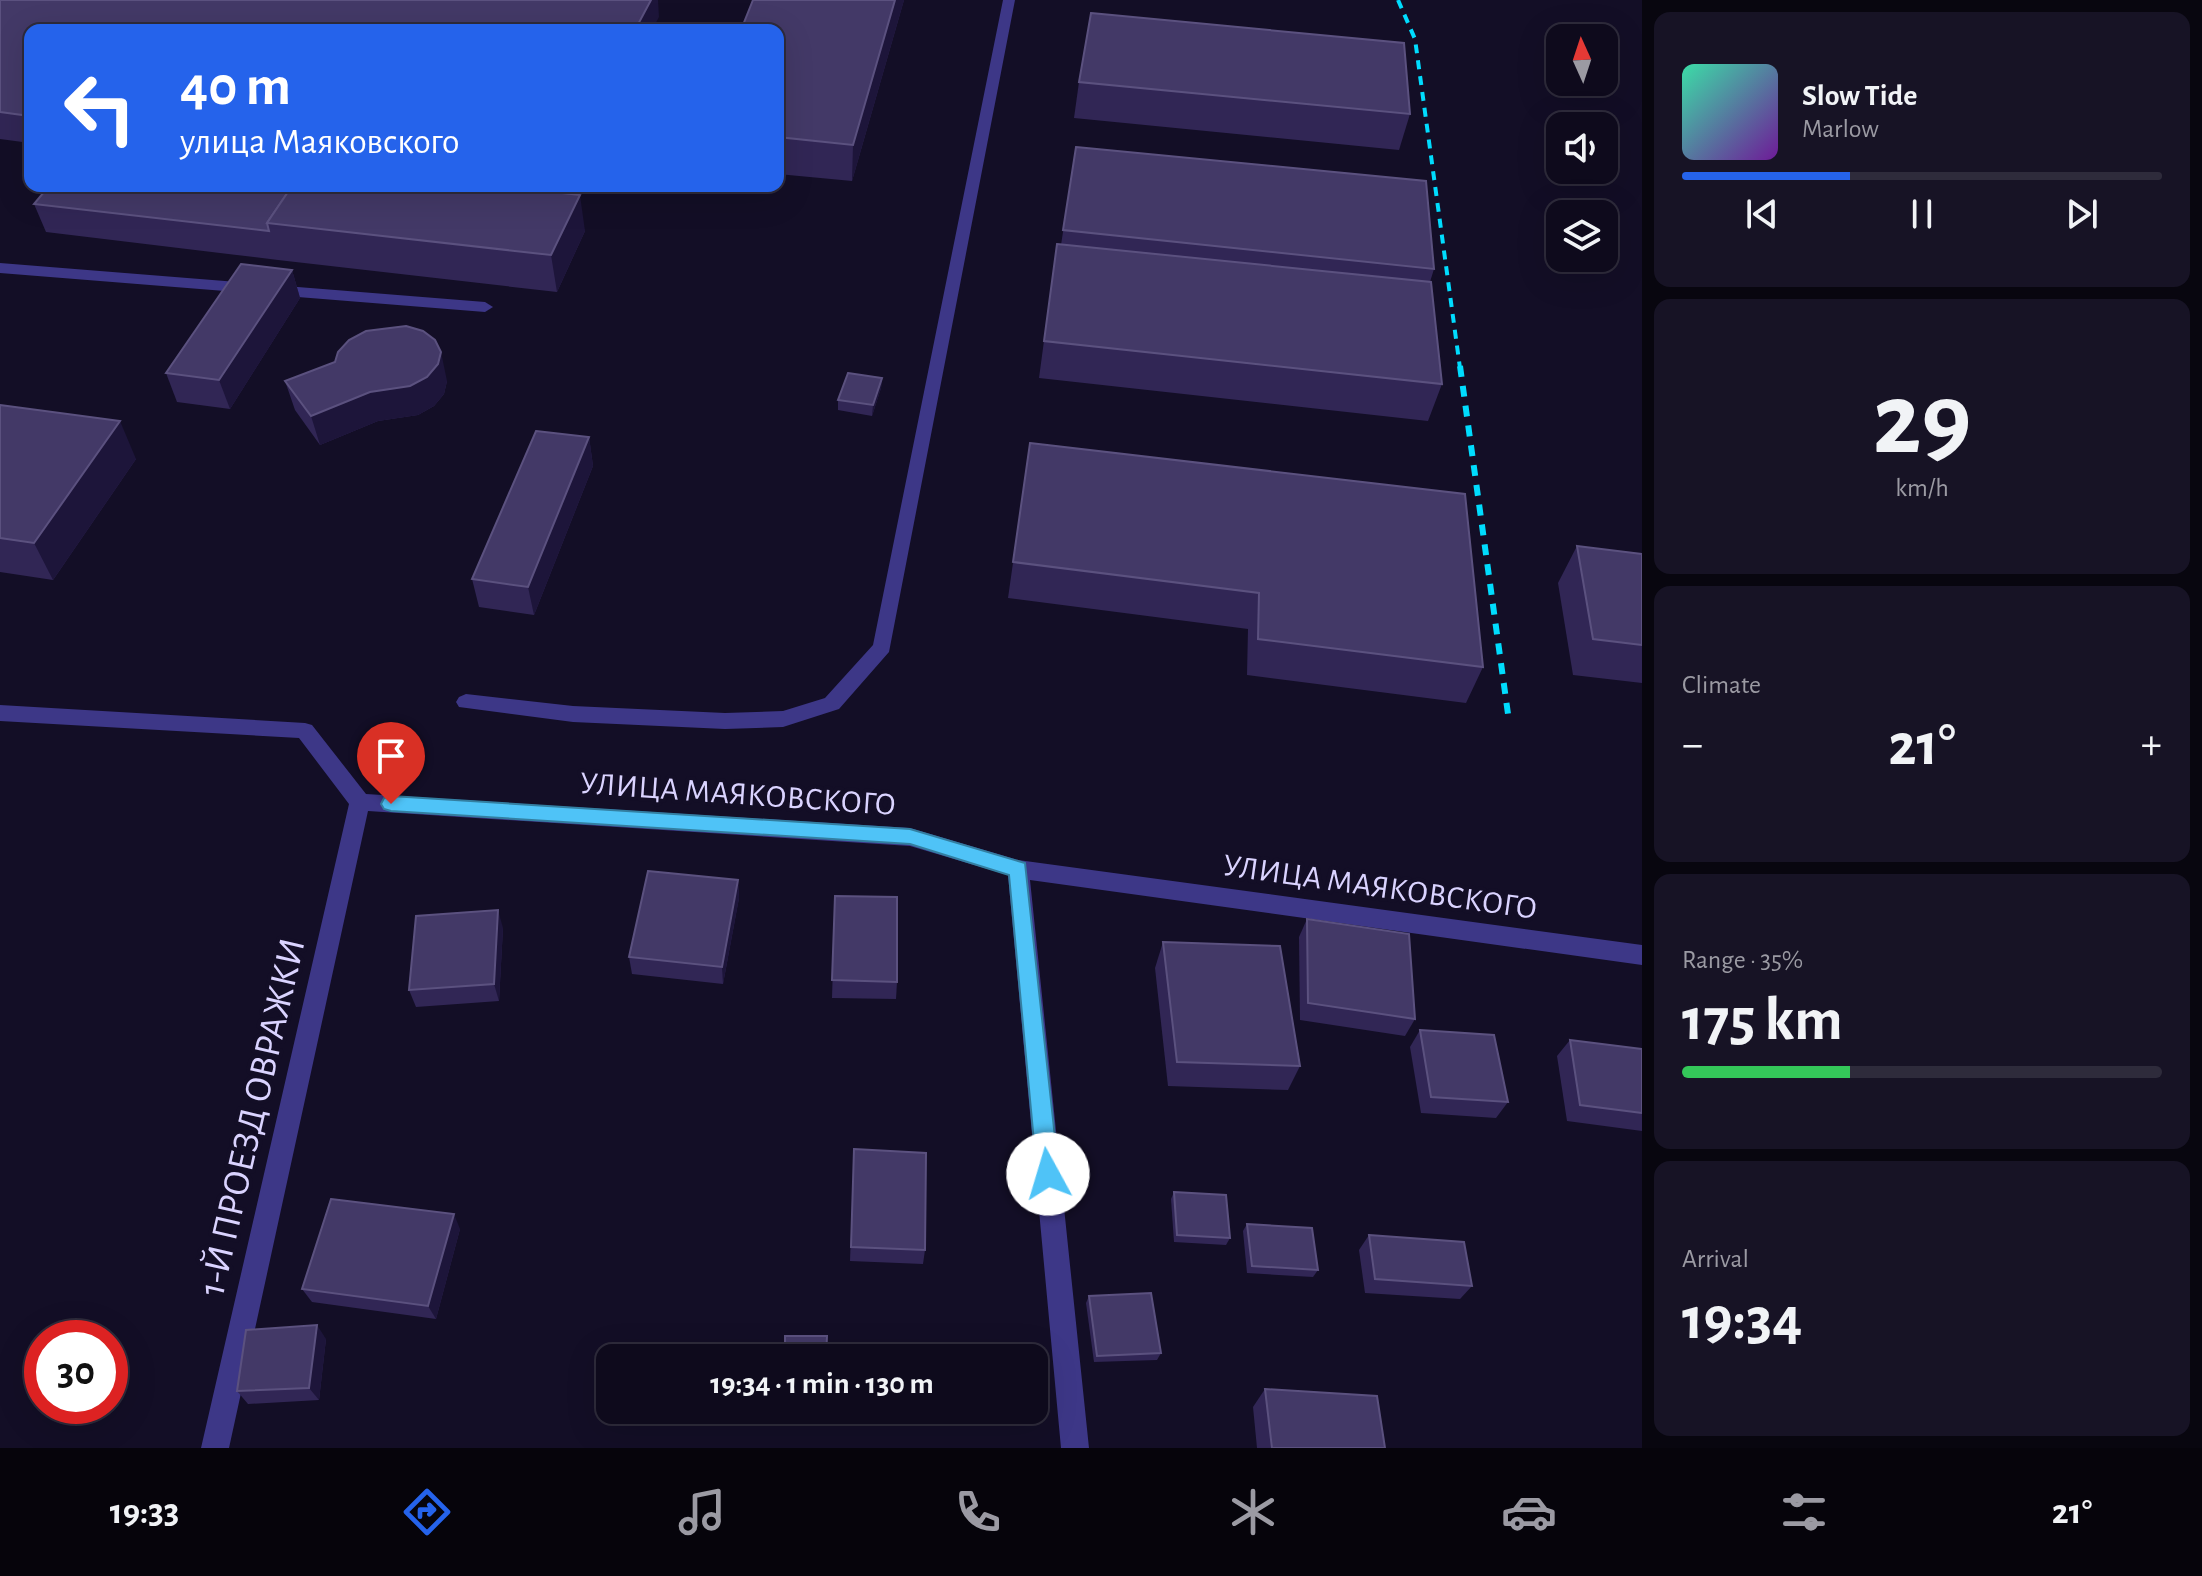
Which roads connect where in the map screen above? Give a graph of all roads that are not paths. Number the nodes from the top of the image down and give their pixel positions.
1 (1009, 0) edge
2 (0, 268) edge
3 (485, 307) dead end
4 (466, 702) dead end
5 (0, 713) edge
6 (360, 802) junction
7 (1018, 869) junction
8 (1642, 955) edge
9 (215, 1448) edge
10 (1075, 1448) edge

1 - 4 street
2 - 3 street
5 - 6 street
6 - 7 street, УЛИЦА МАЯКОВСКОГО
6 - 9 street, 1-Й ПРОЕЗД ОВРАЖКИ
7 - 8 street, УЛИЦА МАЯКОВСКОГО
7 - 10 street

